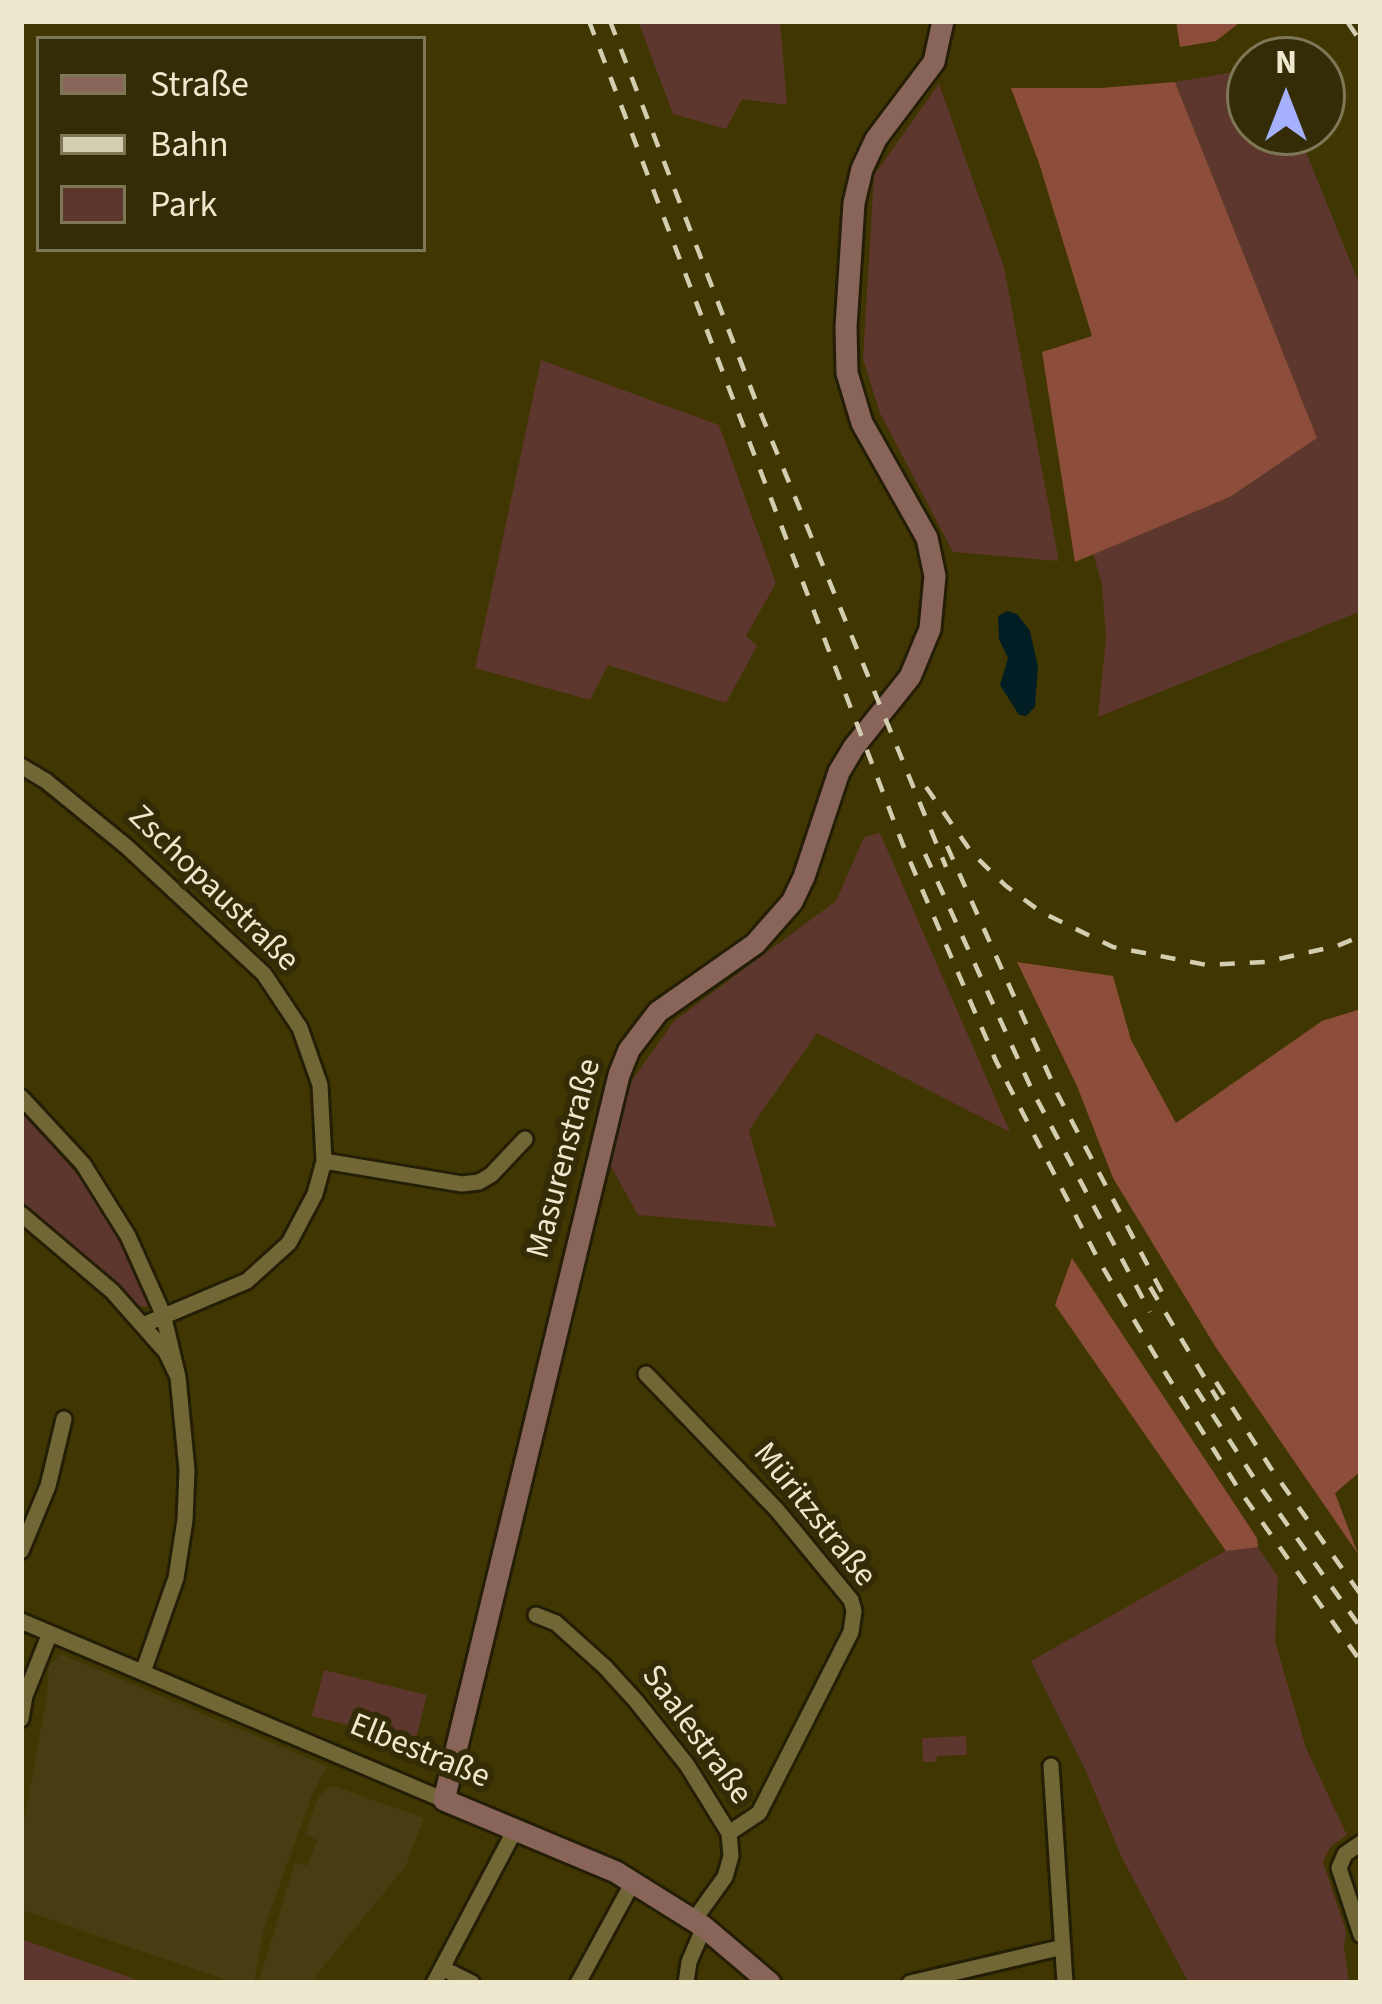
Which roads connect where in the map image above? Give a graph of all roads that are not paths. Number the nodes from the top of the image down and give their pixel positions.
1 (943, 21) edge
2 (21, 766) edge
3 (21, 1097) edge
4 (525, 1138) dead end
5 (324, 1161) junction
6 (21, 1214) edge
7 (164, 1314) junction
8 (143, 1325) junction
9 (646, 1374) dead end
10 (178, 1377) junction
11 (64, 1419) dead end
12 (21, 1551) edge
13 (536, 1615) dead end
14 (21, 1621) edge
15 (50, 1634) junction
16 (142, 1672) junction
17 (21, 1719) edge
18 (1052, 1766) dead end
19 (444, 1800) junction
20 (516, 1828) junction
21 (729, 1833) junction
22 (1361, 1843) edge
23 (633, 1882) junction
24 (699, 1924) junction
25 (1361, 1935) edge
26 (1063, 1947) junction
27 (438, 1975) edge
28 (472, 1983) edge
29 (578, 1983) edge
30 (686, 1983) edge
31 (770, 1983) edge
32 (910, 1983) edge
33 (1065, 1983) edge

1 - 19 main road, Masurenstraße
2 - 5 street, Zschopaustraße
3 - 7 street
4 - 5 street
5 - 7 street, Zschopaustraße
6 - 8 street
7 - 8 street, Zschopaustraße
7 - 10 street
8 - 10 street
9 - 21 street, Müritzstraße
10 - 16 street
11 - 12 street
13 - 21 street, Saalestraße
14 - 15 street, Elbestraße
15 - 16 street, Elbestraße
15 - 17 street
16 - 19 street, Elbestraße
18 - 26 street
19 - 20 main road, Elbestraße
20 - 23 main road, Elbestraße
20 - 27 street
21 - 24 street, Saalestraße
22 - 25 street
23 - 24 main road, Elbestraße
23 - 29 street
24 - 30 street, Saalestraße
24 - 31 main road, Elbestraße
26 - 32 street
26 - 33 street
27 - 28 street

